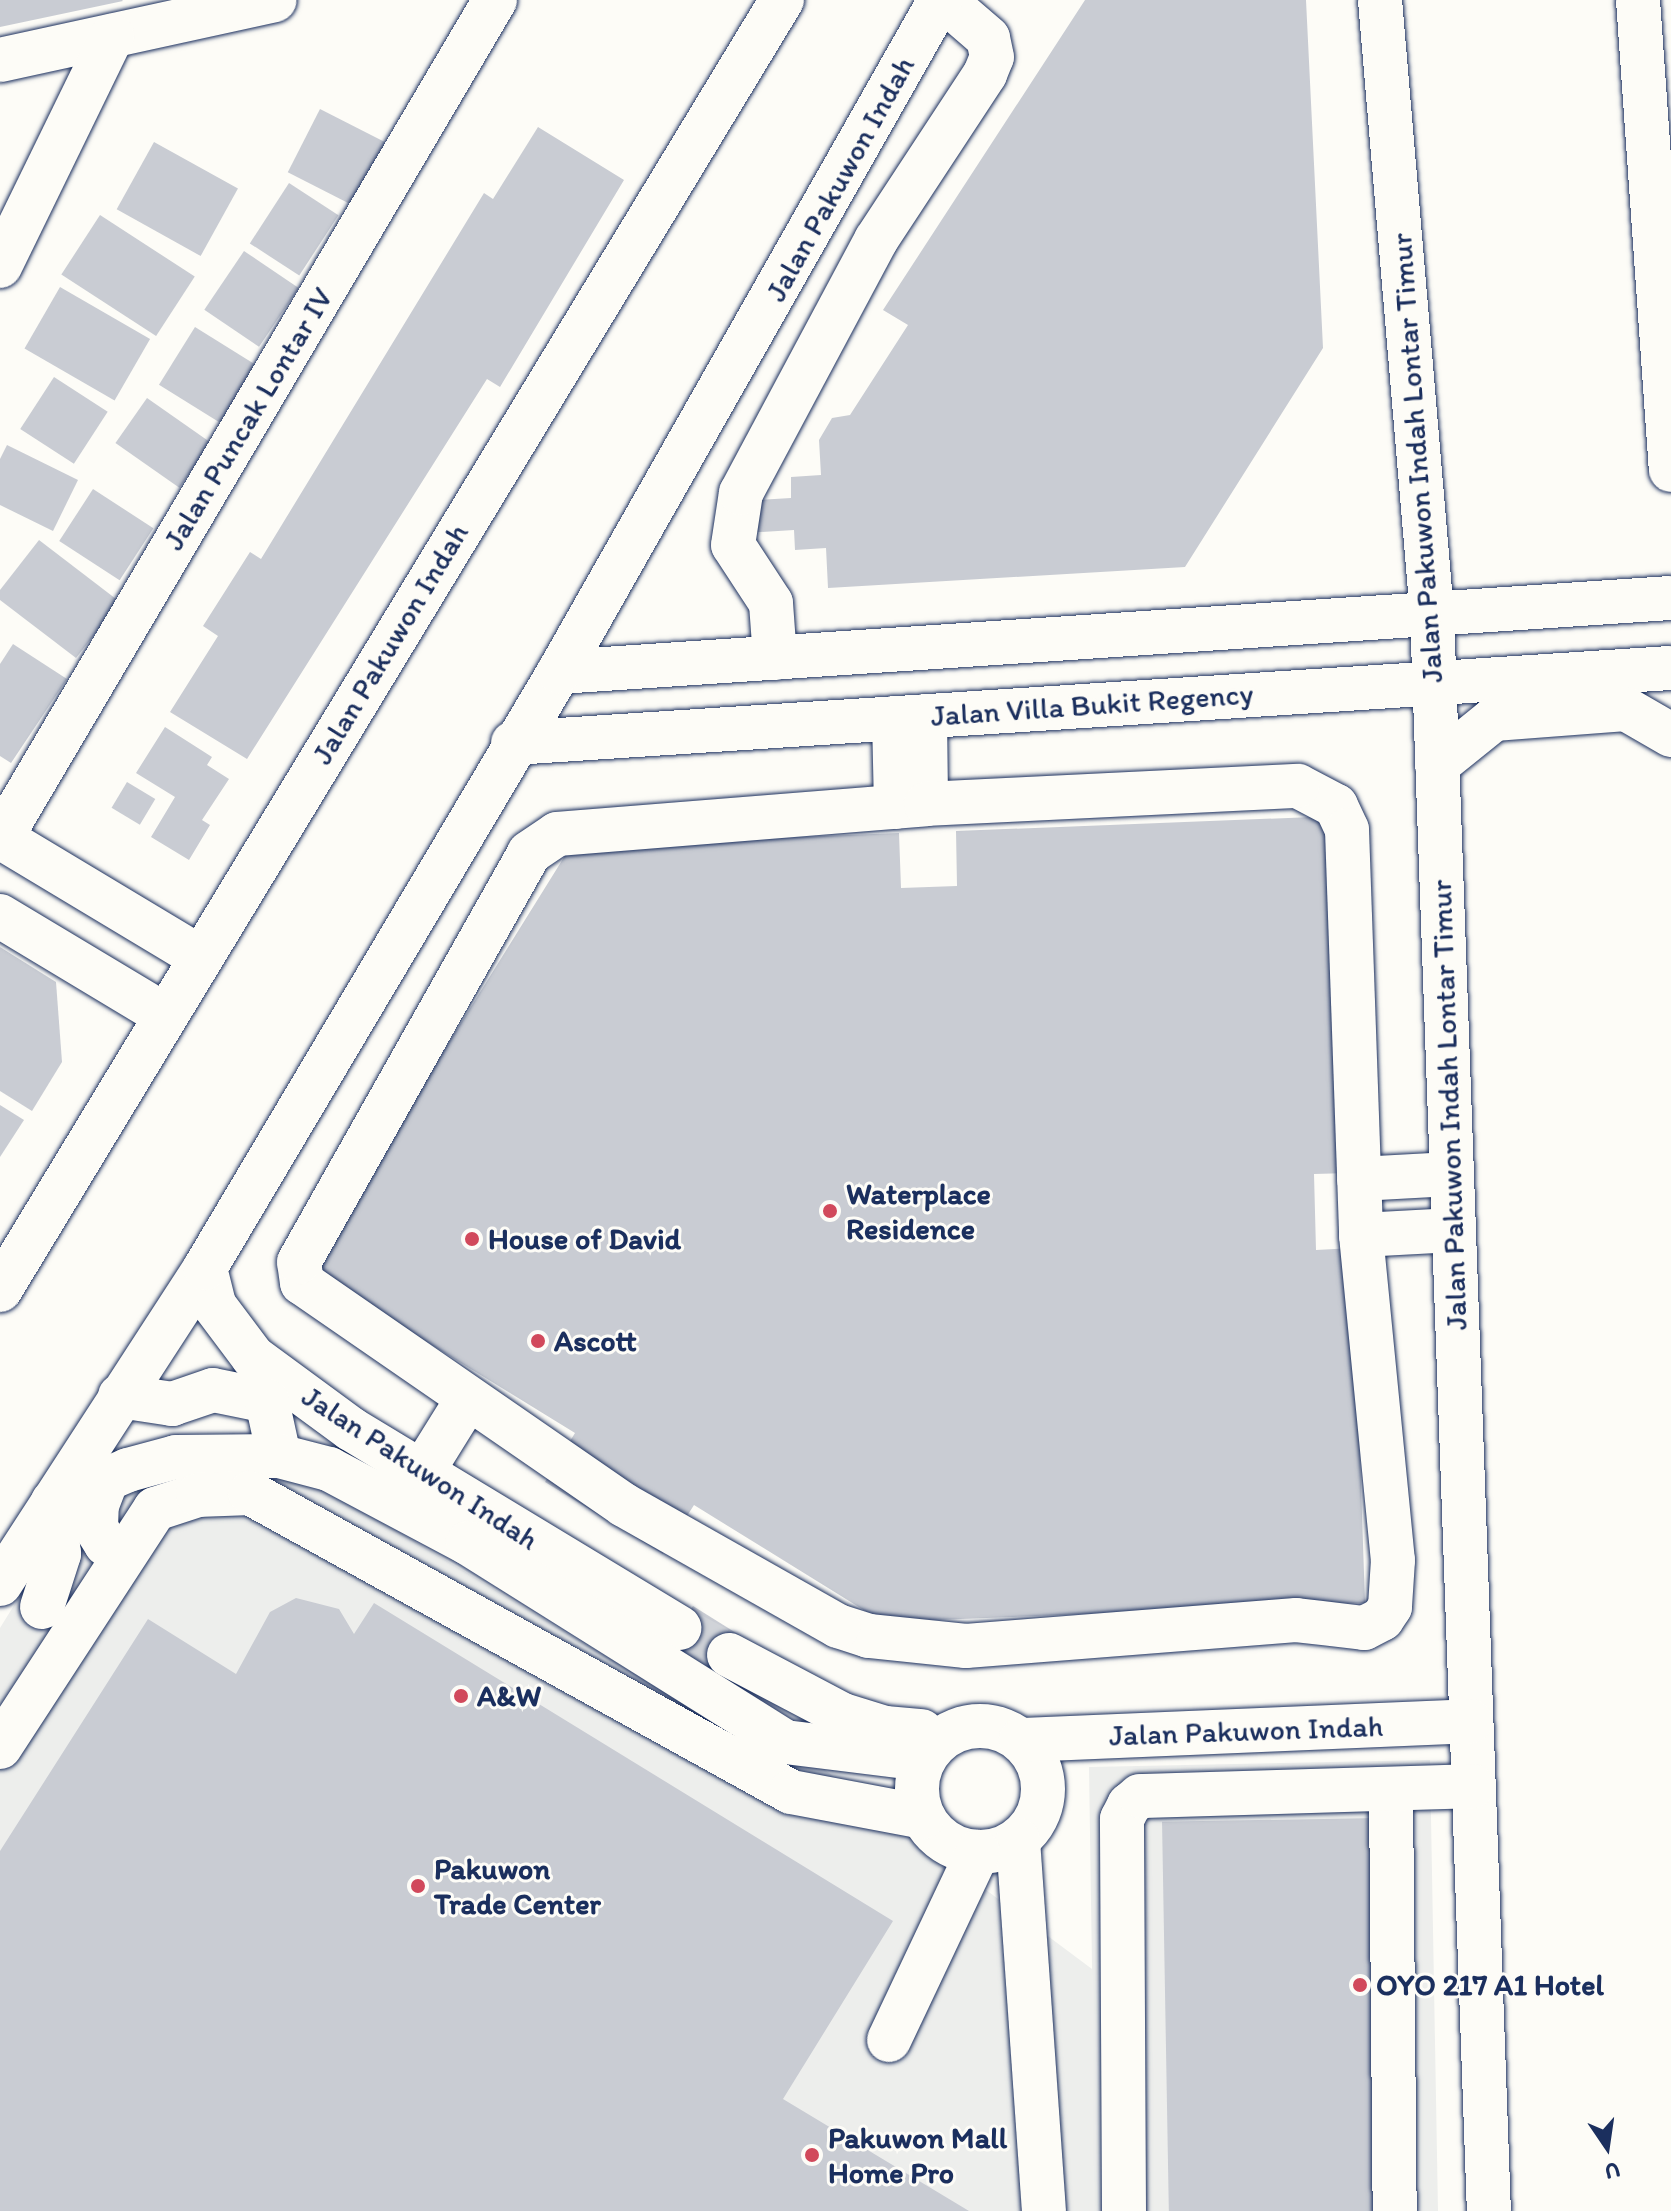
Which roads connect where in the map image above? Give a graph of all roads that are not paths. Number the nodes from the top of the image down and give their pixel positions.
1 (275, 0) edge
2 (495, 0) edge
3 (782, 0) edge
4 (942, 0) edge
5 (1380, 0) edge
6 (1638, 0) edge
7 (112, 36) junction
8 (0, 60) edge
9 (820, 215) junction
10 (876, 240) junction
11 (0, 266) edge
12 (1671, 470) edge
13 (1671, 598) edge
14 (1432, 614) junction
15 (1225, 628) junction
16 (775, 658) junction
17 (1671, 668) edge
18 (559, 672) junction
19 (1434, 683) junction
20 (1229, 696) junction
21 (910, 717) junction
22 (1671, 735) edge
23 (513, 743) junction
24 (1437, 765) junction
25 (911, 806) junction
26 (0, 837) edge
27 (0, 916) edge
28 (200, 957) junction
29 (165, 1015) junction
30 (1451, 1174) junction
31 (1359, 1179) junction
32 (1454, 1230) junction
33 (1361, 1235) junction
34 (205, 1268) junction
35 (0, 1290) edge
36 (120, 1396) junction
37 (467, 1400) junction
38 (279, 1456) junction
39 (329, 1469) junction
40 (424, 1469) junction
41 (53, 1501) junction
42 (309, 1522) junction
43 (114, 1547) junction
44 (0, 1584) edge
45 (42, 1607) dead end
46 (679, 1628) tunnel mouth
47 (729, 1655) tunnel mouth
48 (0, 1713) edge
49 (1471, 1721) junction
50 (1021, 1740) junction
51 (937, 1746) junction
52 (0, 1747) edge
53 (1473, 1786) junction
54 (1391, 1789) junction
55 (923, 1817) junction
56 (998, 1846) junction
57 (889, 2040) dead end
58 (1044, 2211) edge
59 (1124, 2211) edge
60 (1395, 2211) edge
61 (1489, 2211) edge

1 - 7 street
2 - 26 street, Jalan Puncak Lontar IV
3 - 28 street, Jalan Pakuwon Indah
4 - 9 street, Jalan Pakuwon Indah
4 - 10 street
5 - 14 street, Jalan Pakuwon Indah Lontar Timur
6 - 12 street
7 - 8 street
7 - 11 street
9 - 10 street
9 - 18 street, Jalan Pakuwon Indah
10 - 16 street
13 - 14 street
14 - 15 street
14 - 19 street, Jalan Pakuwon Indah Lontar Timur
15 - 16 street
15 - 20 street
16 - 18 street
17 - 19 street, Jalan Villa Bukit Regency
18 - 23 street, Jalan Pakuwon Indah
19 - 20 street, Jalan Villa Bukit Regency
19 - 24 street, Jalan Pakuwon Indah Lontar Timur
20 - 21 street, Jalan Villa Bukit Regency
21 - 23 street, Jalan Villa Bukit Regency
21 - 25 street
22 - 24 street
23 - 34 street, Jalan Pakuwon Indah
24 - 30 street, Jalan Pakuwon Indah Lontar Timur
25 - 31 street
25 - 37 street
26 - 28 street
27 - 29 street
28 - 29 street, Jalan Pakuwon Indah
29 - 35 street, Jalan Pakuwon Indah
30 - 31 street
30 - 32 street, Jalan Pakuwon Indah Lontar Timur
31 - 33 street
32 - 33 street
32 - 49 street, Jalan Pakuwon Indah Lontar Timur
33 - 37 street
34 - 36 street, Jalan Pakuwon Indah
34 - 40 street, Jalan Pakuwon Indah
36 - 38 street
36 - 41 street, Jalan Pakuwon Indah
37 - 40 street
38 - 39 street
38 - 43 street
39 - 42 street
39 - 51 street
40 - 46 street, Jalan Pakuwon Indah
41 - 44 street, Jalan Pakuwon Indah
41 - 45 street
42 - 43 street
42 - 55 street
43 - 48 street
43 - 52 street
47 - 51 street
49 - 50 street, Jalan Pakuwon Indah
49 - 53 street, Jalan Pakuwon Indah Lontar Timur
50 - 51 street
50 - 56 street
51 - 55 street
53 - 54 street
53 - 61 street, Jalan Pakuwon Indah Lontar Timur
54 - 59 street
54 - 60 street
55 - 56 street
56 - 57 street
56 - 58 street

